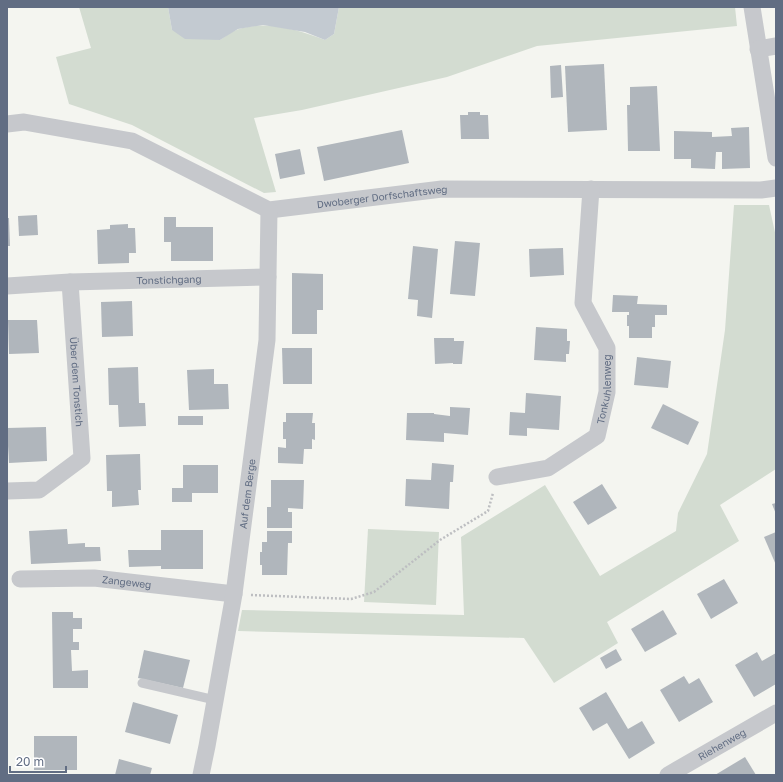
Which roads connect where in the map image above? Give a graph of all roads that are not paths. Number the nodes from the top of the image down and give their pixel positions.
1 (752, 7) edge
2 (776, 46) edge
3 (758, 49) junction
4 (7, 124) edge
5 (776, 158) edge
6 (776, 188) edge
7 (591, 189) junction
8 (269, 210) junction
9 (268, 277) junction
10 (70, 282) junction
11 (7, 286) edge
12 (498, 477) road end
13 (7, 491) edge
14 (20, 580) dead end
15 (234, 594) junction
16 (142, 683) dead end
17 (215, 700) junction
18 (776, 713) edge
19 (201, 775) edge
20 (668, 775) edge

1 - 3 street
2 - 3 street
3 - 5 street
4 - 8 street
6 - 7 street, Dwoberger Dorfschaftsweg
7 - 8 street, Dwoberger Dorfschaftsweg
7 - 12 street, Tonkuhlenweg
8 - 9 street, Auf dem Berge
9 - 10 street, Tonstichgang
9 - 15 street, Auf dem Berge
10 - 11 street
10 - 13 street, Über dem Tonstich
14 - 15 street, Zangeweg
15 - 17 street, Auf dem Berge
16 - 17 lane
17 - 19 street, Auf dem Berge
18 - 20 street, Riehenweg

